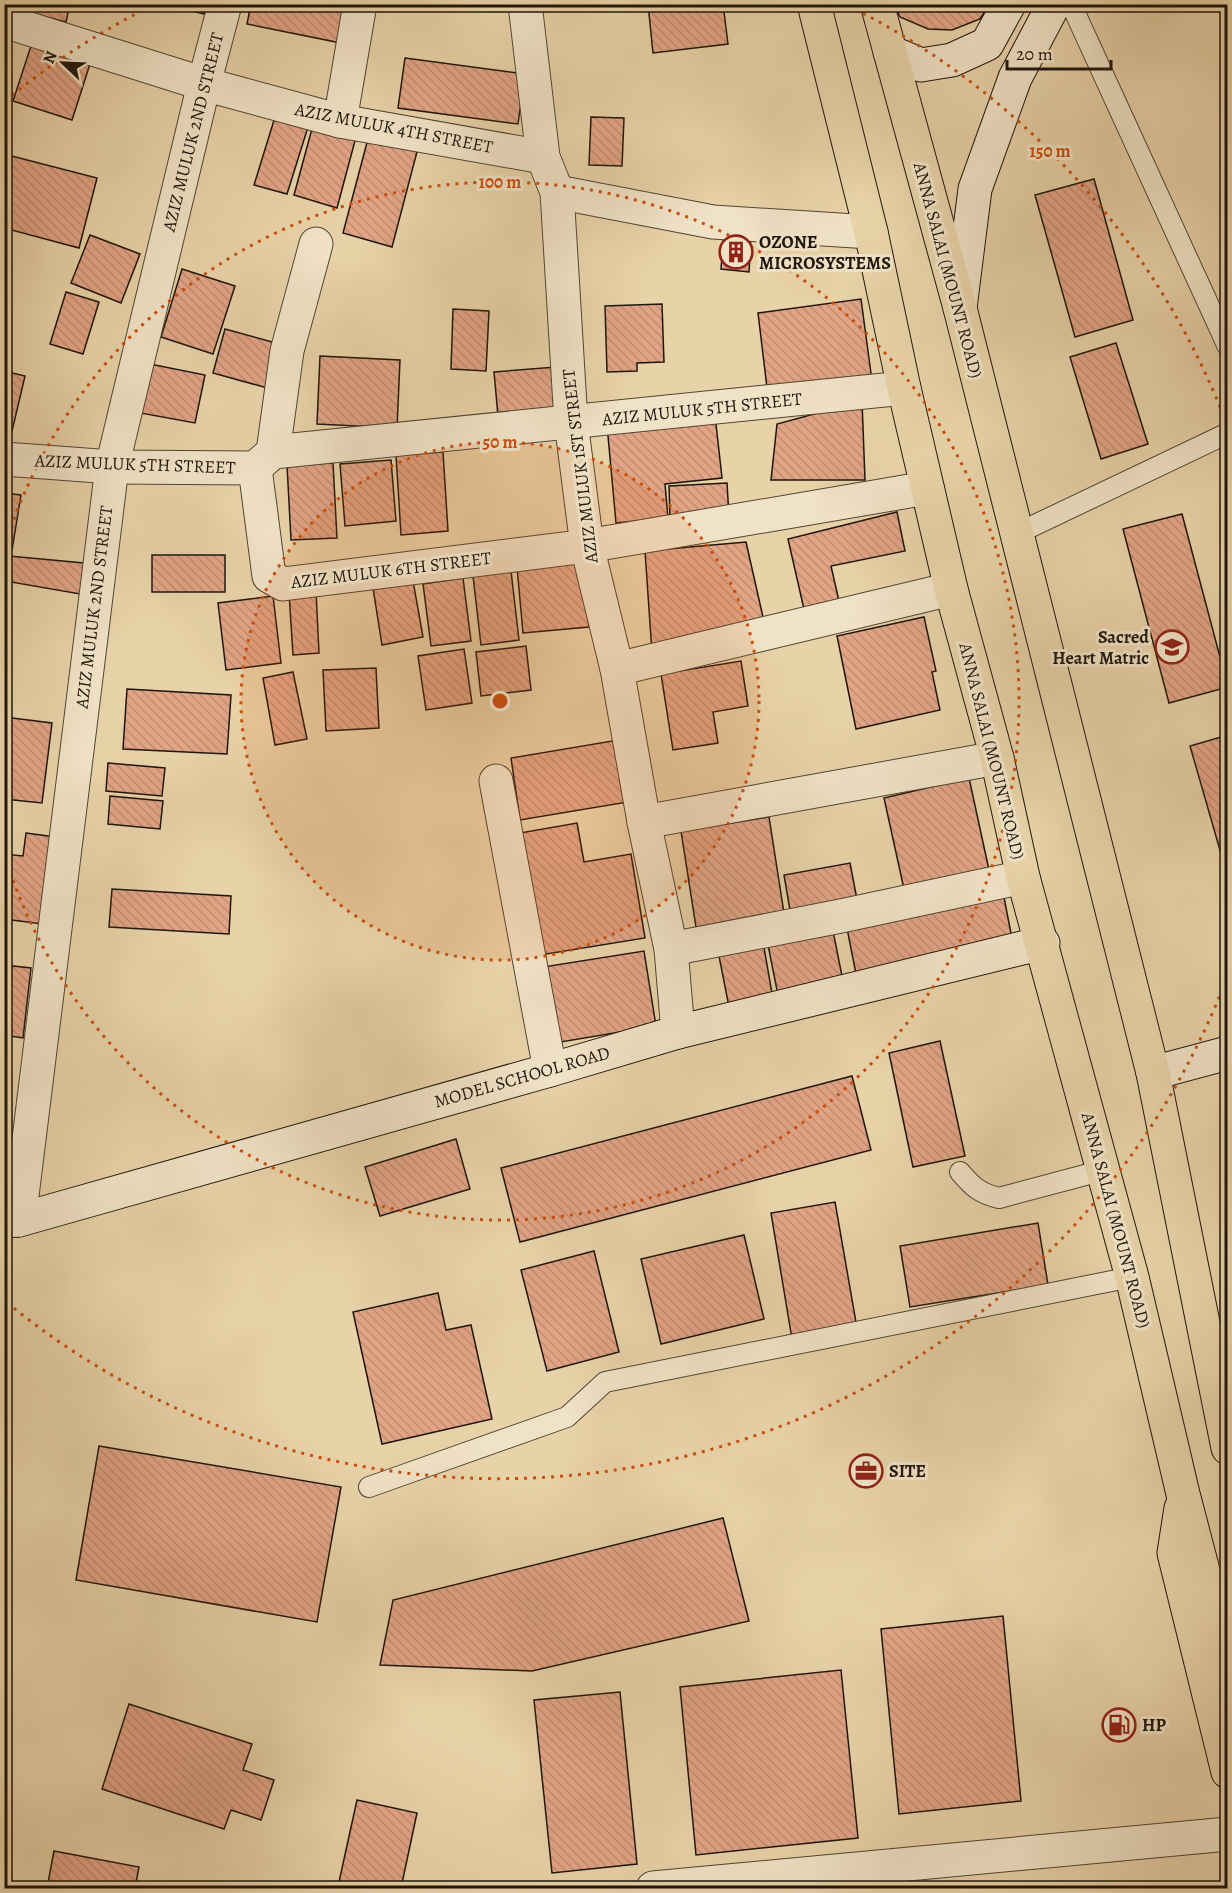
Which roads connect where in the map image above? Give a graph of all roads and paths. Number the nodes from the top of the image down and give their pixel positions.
1 (225, 4) edge
2 (360, 4) edge
3 (525, 4) edge
4 (814, 4) edge
5 (877, 4) edge
6 (1009, 4) edge
7 (1054, 4) edge
8 (1071, 4) edge
9 (4, 21) edge
10 (890, 52) junction
11 (204, 84) junction
12 (340, 121) junction
13 (543, 157) junction
14 (557, 192) junction
15 (872, 232) junction
16 (316, 244) dead end
17 (960, 308) junction
18 (1227, 347) edge
19 (904, 388) junction
20 (571, 422) junction
21 (1227, 433) edge
22 (4, 459) edge
23 (264, 460) junction
24 (112, 467) junction
25 (927, 488) junction
26 (1016, 534) junction
27 (587, 546) junction
28 (951, 589) junction
29 (617, 669) junction
30 (997, 758) junction
31 (496, 781) dead end
32 (644, 822) junction
33 (1023, 877) junction
34 (1043, 943) junction
35 (671, 949) junction
36 (678, 1032) junction
37 (1227, 1053) edge
38 (550, 1070) junction
39 (1153, 1072) junction
40 (1104, 1170) junction
41 (960, 1172) dead end
42 (12, 1220) edge
43 (1132, 1276) junction
44 (1227, 1448) edge
45 (369, 1488) dead end
46 (1183, 1494) junction
47 (1227, 1666) edge
48 (1227, 1772) edge
49 (1227, 1834) edge
50 (653, 1888) edge

1 - 11 street, AZIZ MULUK 2ND STREET
2 - 12 street
3 - 13 street, AZIZ MULUK 1ST STREET
4 - 15 main road, ANNA SALAI (MOUNT ROAD)
5 - 10 main road, ANNA SALAI (MOUNT ROAD)
6 - 10 street
7 - 17 street
8 - 18 lane
9 - 11 street, AZIZ MULUK 4TH STREET
10 - 17 main road, ANNA SALAI (MOUNT ROAD)
11 - 12 street, AZIZ MULUK 4TH STREET
11 - 24 street, AZIZ MULUK 2ND STREET
12 - 13 street, AZIZ MULUK 4TH STREET
13 - 14 street, AZIZ MULUK 1ST STREET
14 - 15 street
14 - 20 street, AZIZ MULUK 1ST STREET
15 - 19 main road, ANNA SALAI (MOUNT ROAD)
16 - 23 street
17 - 26 main road, ANNA SALAI (MOUNT ROAD)
19 - 20 street, AZIZ MULUK 5TH STREET
19 - 25 main road, ANNA SALAI (MOUNT ROAD)
20 - 23 street, AZIZ MULUK 5TH STREET
20 - 27 street, AZIZ MULUK 1ST STREET
21 - 26 lane
22 - 24 street, AZIZ MULUK 5TH STREET
23 - 24 street, AZIZ MULUK 5TH STREET
23 - 27 street, AZIZ MULUK 6TH STREET
24 - 42 street, AZIZ MULUK 2ND STREET
25 - 27 street
25 - 28 main road, ANNA SALAI (MOUNT ROAD)
26 - 39 main road, ANNA SALAI (MOUNT ROAD)
27 - 29 street, AZIZ MULUK 1ST STREET
28 - 29 street
28 - 30 main road, ANNA SALAI (MOUNT ROAD)
29 - 32 street, AZIZ MULUK 1ST STREET
30 - 32 street
30 - 33 main road, ANNA SALAI (MOUNT ROAD)
31 - 38 street
32 - 35 street, AZIZ MULUK 1ST STREET
33 - 34 main road, ANNA SALAI (MOUNT ROAD)
33 - 35 street
34 - 36 street, MODEL SCHOOL ROAD
34 - 40 main road, ANNA SALAI (MOUNT ROAD)
35 - 36 street, AZIZ MULUK 1ST STREET
36 - 38 street, MODEL SCHOOL ROAD
37 - 39 street
38 - 42 street, MODEL SCHOOL ROAD
39 - 44 main road, ANNA SALAI (MOUNT ROAD)
40 - 41 lane
40 - 43 main road, ANNA SALAI (MOUNT ROAD)
43 - 45 lane
43 - 46 main road, ANNA SALAI (MOUNT ROAD)
46 - 47 main road, ANNA SALAI (MOUNT ROAD)
46 - 48 main road
49 - 50 street

